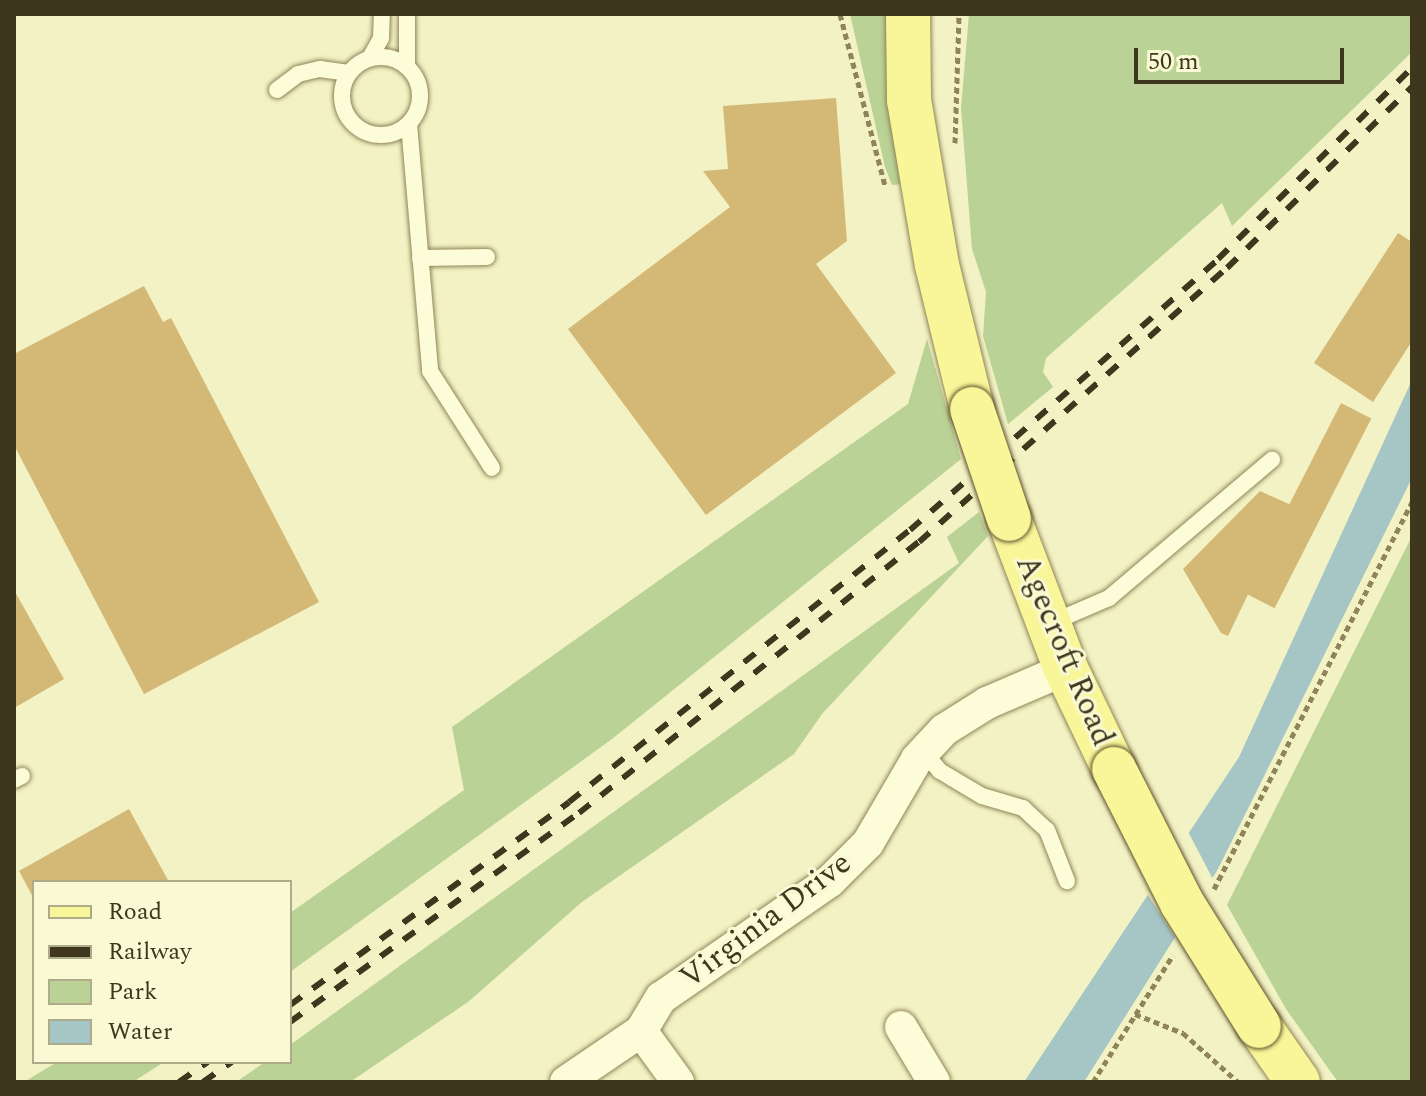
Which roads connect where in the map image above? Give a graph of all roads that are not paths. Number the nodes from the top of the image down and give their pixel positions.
1 (382, 14) edge
2 (407, 14) edge
3 (908, 14) edge
4 (940, 14) edge
5 (370, 58) junction
6 (407, 67) junction
7 (349, 73) junction
8 (277, 90) dead end
9 (409, 124) junction
10 (925, 181) junction
11 (487, 257) dead end
12 (420, 258) junction
13 (1272, 460) dead end
14 (492, 468) dead end
15 (1049, 623) junction
16 (1066, 669) junction
17 (923, 751) junction
18 (1067, 881) dead end
19 (901, 1027) dead end
20 (641, 1031) junction
21 (566, 1082) edge
22 (678, 1082) edge
23 (934, 1082) edge
24 (1298, 1082) edge

1 - 5 lane
2 - 6 lane
3 - 10 main road, Agecroft Road
4 - 10 main road, Agecroft Road
5 - 6 lane
5 - 7 lane
6 - 9 lane
7 - 8 lane
7 - 9 lane
9 - 12 lane
10 - 15 main road, Agecroft Road, bridge
11 - 12 lane
12 - 14 lane
13 - 15 lane
15 - 16 main road, Agecroft Road
16 - 17 street, Virginia Drive
16 - 24 main road, Agecroft Road, bridge
17 - 18 lane
17 - 20 street, Virginia Drive
19 - 23 street
20 - 21 street, Virginia Drive
20 - 22 street

